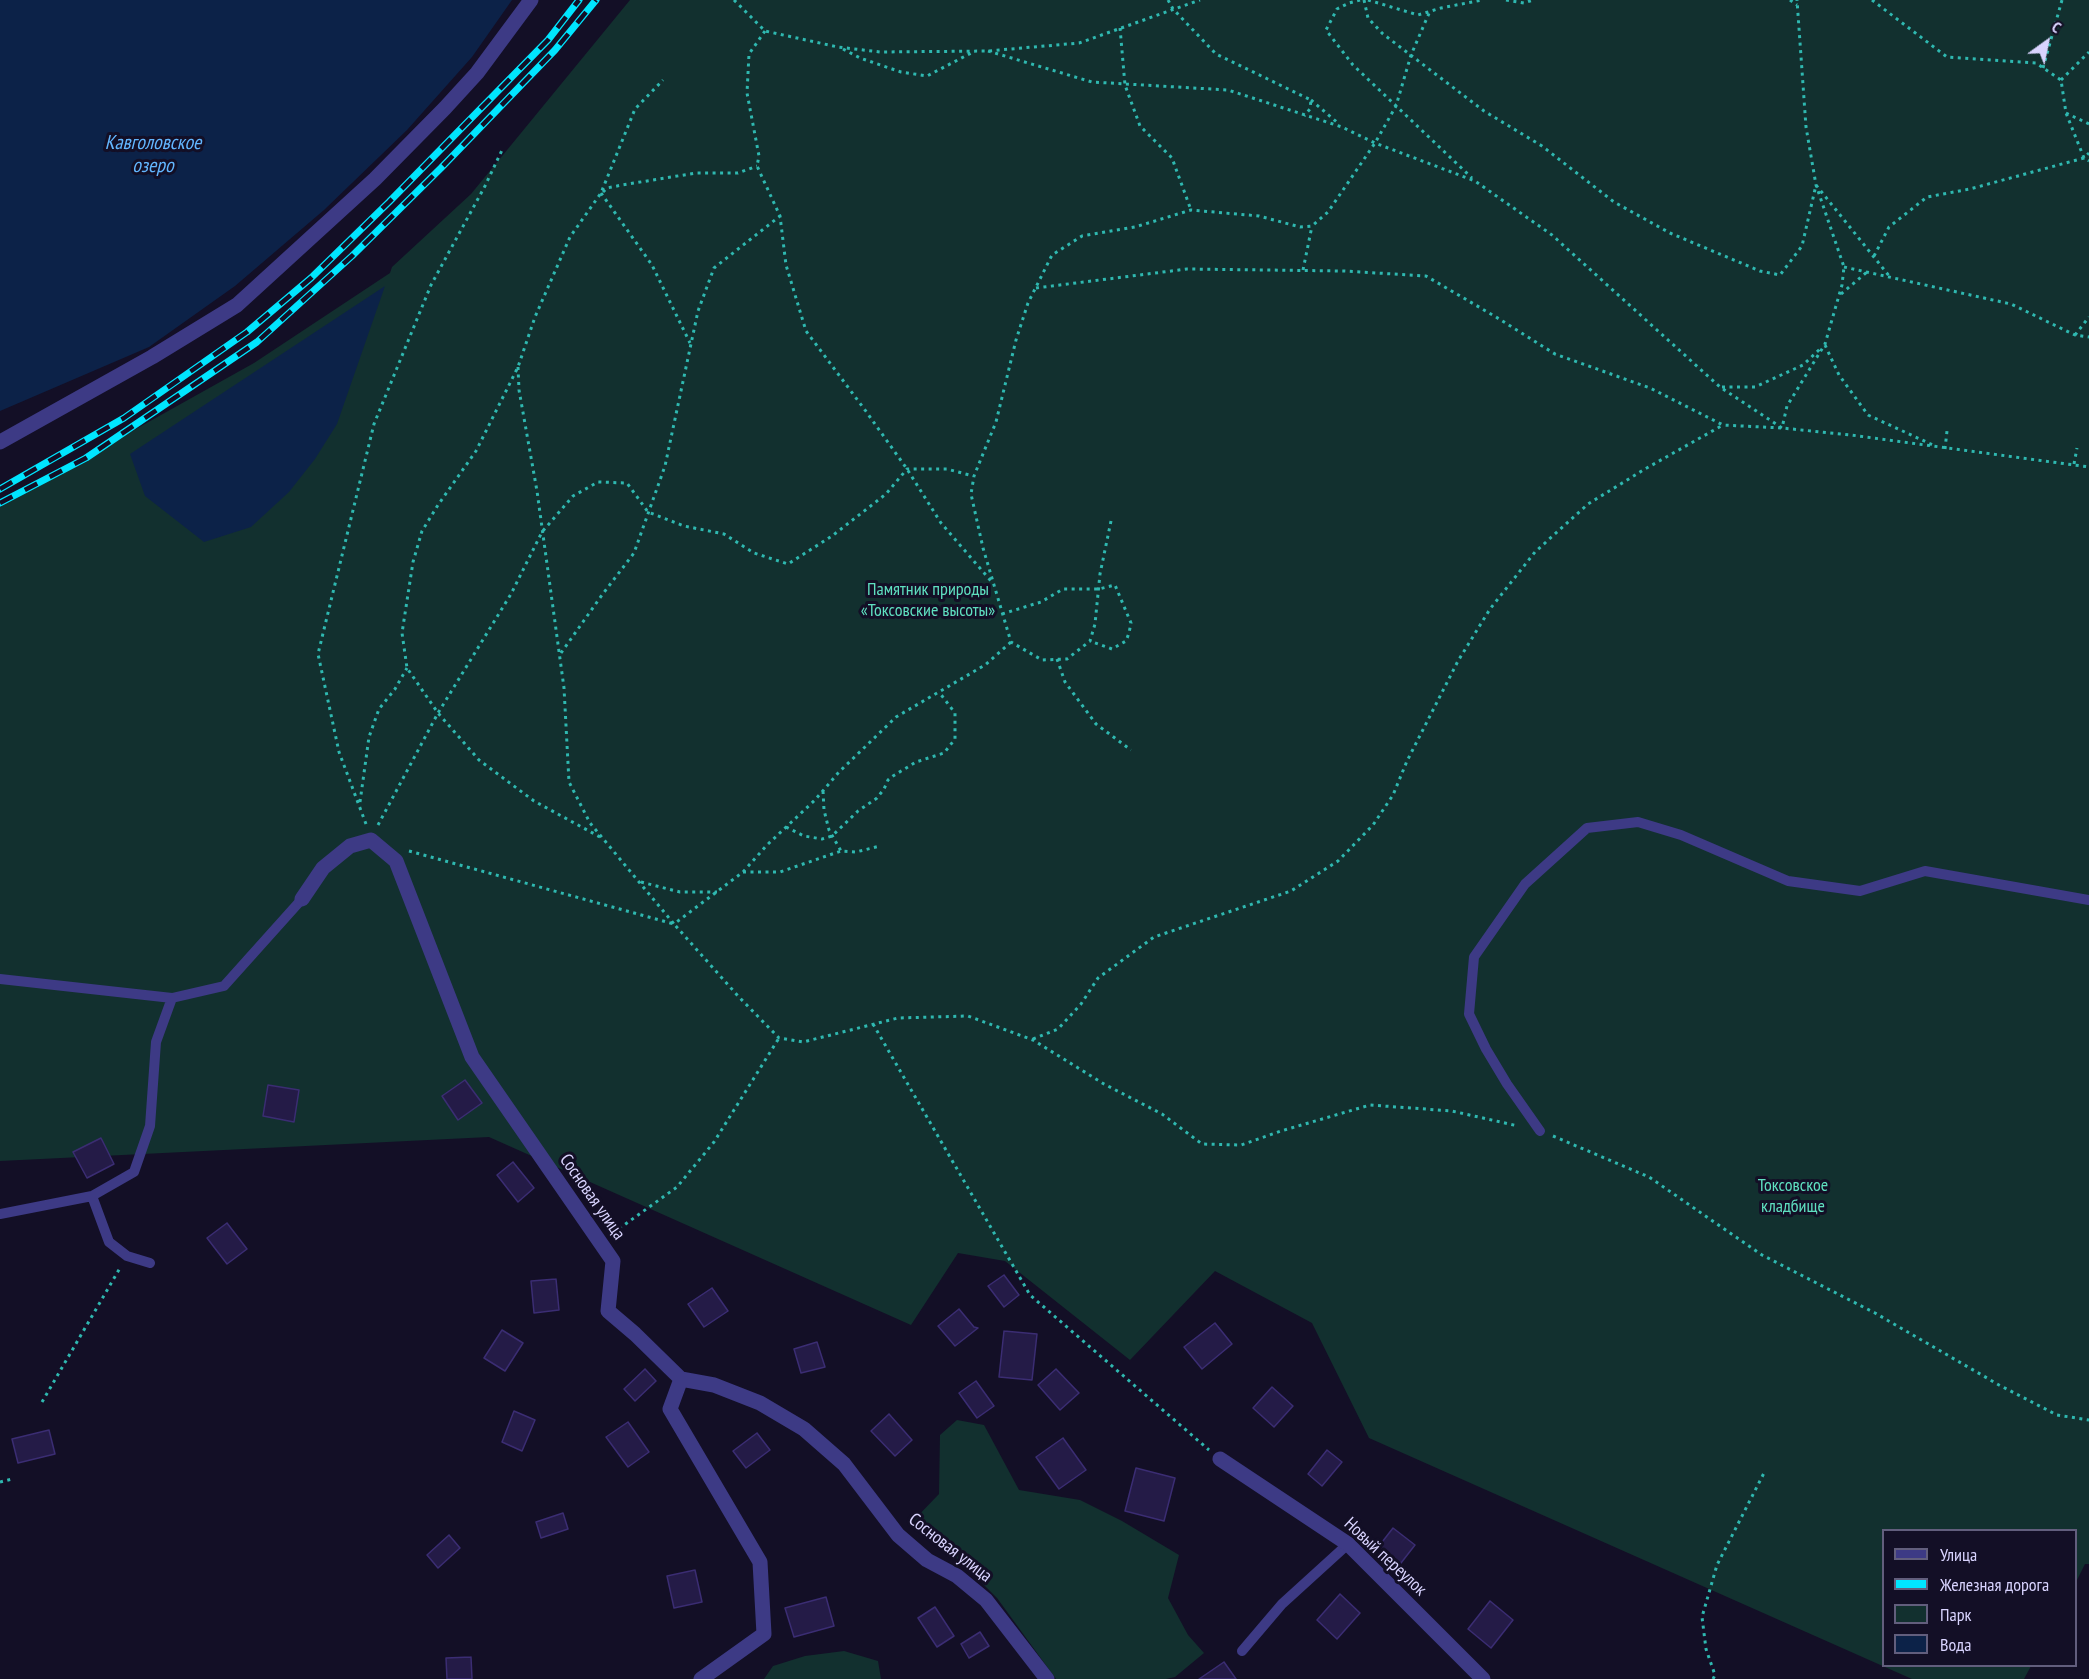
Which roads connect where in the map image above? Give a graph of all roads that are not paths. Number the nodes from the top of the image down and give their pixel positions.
1 (531, 0) edge
2 (0, 442) edge
3 (302, 899) joint
4 (2089, 900) edge
5 (0, 979) edge
6 (172, 998) junction
7 (1540, 1131) road end
8 (92, 1196) junction
9 (0, 1215) edge
10 (150, 1263) dead end
11 (681, 1379) junction
12 (1220, 1459) road end
13 (1348, 1544) junction
14 (1242, 1651) dead end
15 (701, 1679) edge
16 (1047, 1679) edge
17 (1483, 1679) edge

1 - 2 street
3 - 6 lane
3 - 11 street, Сосновая улица
4 - 7 lane
5 - 6 lane
6 - 8 lane
8 - 9 lane
8 - 10 lane
11 - 15 street
11 - 16 street, Сосновая улица
12 - 13 street, Новый переулок
13 - 14 lane
13 - 17 street, Новый переулок

